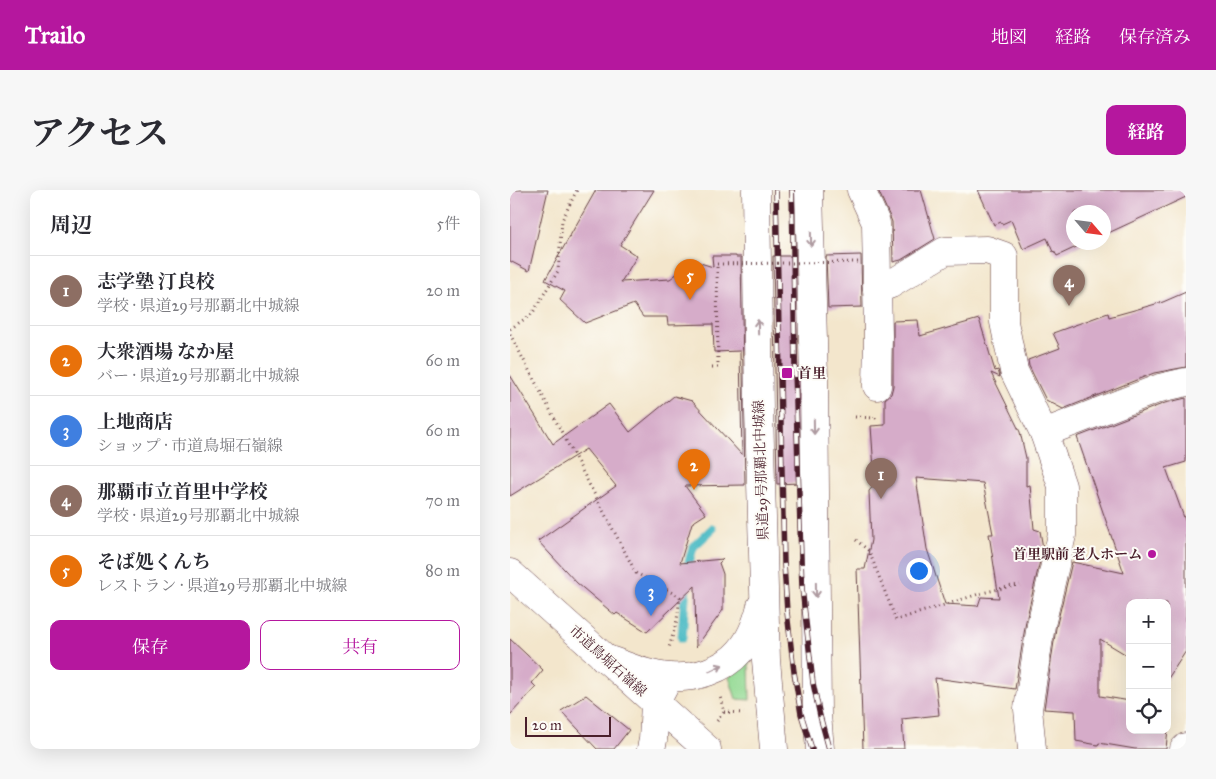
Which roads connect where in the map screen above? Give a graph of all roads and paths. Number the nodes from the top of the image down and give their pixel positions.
1 (577, 190) edge
2 (756, 190) edge
3 (810, 190) edge
4 (861, 190) edge
5 (859, 262) dead end
6 (877, 289) junction
7 (510, 329) edge
8 (510, 334) edge
9 (712, 367) dead end
10 (1186, 382) edge
11 (877, 386) dead end
12 (855, 417) dead end
13 (875, 418) dead end
14 (1044, 433) junction
15 (856, 540) dead end
16 (510, 573) edge
17 (1051, 584) junction
18 (765, 589) junction
19 (604, 658) junction
20 (668, 665) junction
21 (718, 690) dead end
22 (655, 704) junction
23 (724, 712) junction
24 (750, 713) dead end
25 (711, 736) edge
26 (651, 749) edge
27 (774, 749) edge
28 (820, 749) edge
29 (1032, 749) edge

1 - 7 path
18 -> 2 street, 県道29号那覇北中城線
3 -> 28 street
4 - 6 street
5 - 9 path, bridge
6 - 11 street
6 - 14 street
8 - 20 path
10 - 14 street
12 - 13 path
14 - 17 street
15 - 17 path
16 - 19 street, 市道鳥堀石嶺線
17 - 29 street
20 -> 18 street
18 - 27 street, 県道29号那覇北中城線
19 - 20 street
19 - 22 street, 市道鳥堀石嶺線
20 - 22 street
21 - 23 path
22 - 25 street, 市道鳥堀石嶺線
22 - 26 street
23 - 24 path
23 - 25 path

